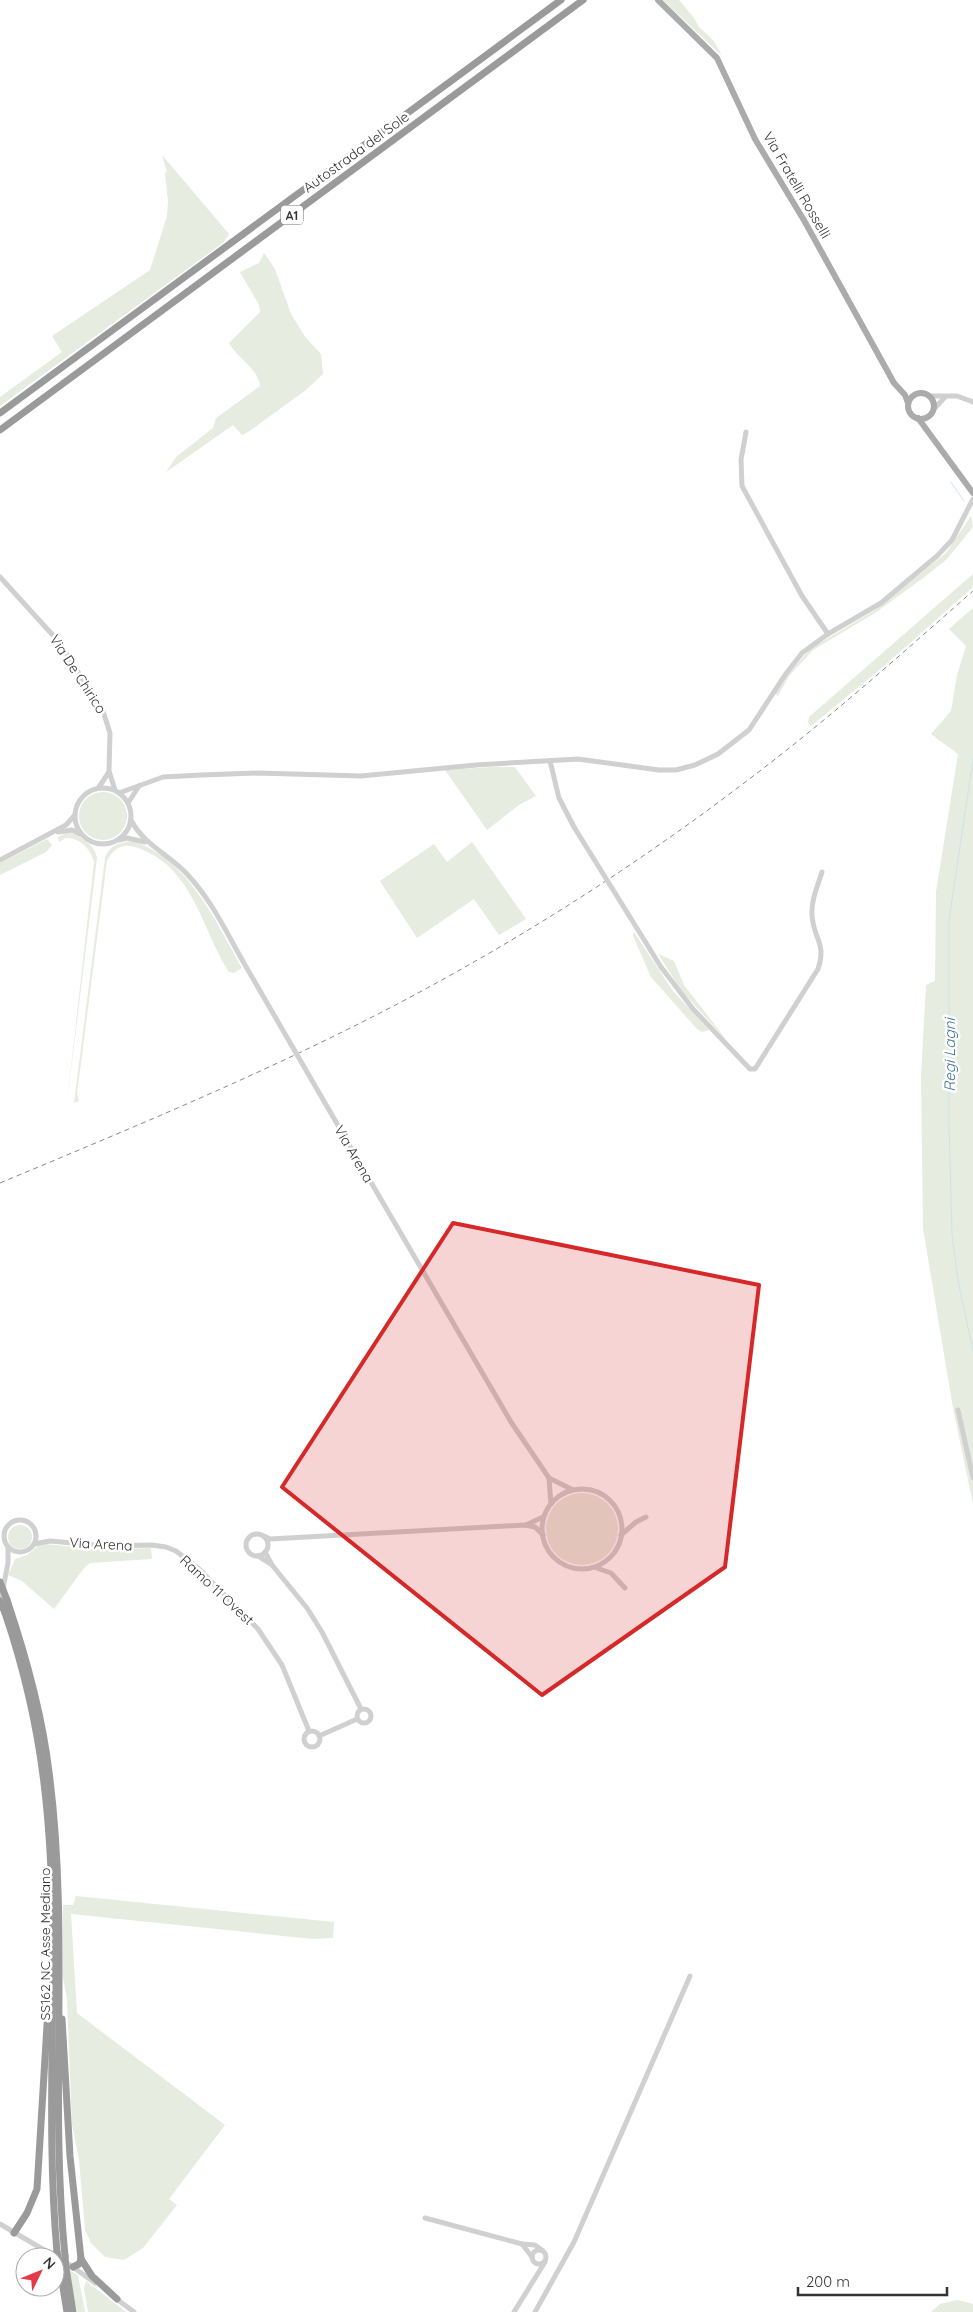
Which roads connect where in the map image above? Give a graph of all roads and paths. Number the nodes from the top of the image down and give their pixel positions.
1 (561, 0) edge
2 (582, 0) edge
3 (658, 0) edge
4 (903, 392) junction
5 (913, 396) junction
6 (930, 396) junction
7 (945, 397) junction
8 (972, 399) edge
9 (908, 403) junction
10 (934, 409) junction
11 (0, 414) edge
12 (918, 418) junction
13 (927, 418) junction
14 (927, 429) junction
15 (0, 430) edge
16 (746, 432) dead end
17 (973, 493) edge
18 (973, 499) edge
19 (0, 577) edge
20 (828, 634) junction
21 (550, 761) junction
22 (109, 771) junction
23 (139, 785) junction
24 (99, 787) junction
25 (117, 791) junction
26 (128, 803) junction
27 (74, 816) junction
28 (131, 820) junction
29 (81, 834) junction
30 (50, 835) junction
31 (118, 840) junction
32 (146, 843) junction
33 (0, 860) edge
34 (822, 872) dead end
35 (958, 1410) dead end
36 (549, 1478) junction
37 (973, 1478) edge
38 (573, 1490) junction
39 (551, 1504) junction
40 (544, 1517) junction
41 (646, 1517) dead end
42 (525, 1526) junction
43 (7, 1528) junction
44 (0, 1532) edge
45 (36, 1533) junction
46 (621, 1535) junction
47 (264, 1536) junction
48 (542, 1536) junction
49 (0, 1538) edge
50 (290, 1538) junction
51 (50, 1540) junction
52 (7, 1544) junction
53 (34, 1544) junction
54 (152, 1545) joint
55 (266, 1550) junction
56 (21, 1552) junction
57 (255, 1555) junction
58 (8, 1562) junction
59 (272, 1565) junction
60 (594, 1567) junction
61 (0, 1582) edge
62 (625, 1588) dead end
63 (2, 1602) edge
64 (361, 1709) junction
65 (357, 1719) junction
66 (309, 1731) junction
67 (319, 1736) junction
68 (690, 1976) dead end
69 (55, 1989) junction
70 (425, 2218) dead end
71 (0, 2224) edge
72 (14, 2233) junction
73 (522, 2244) junction
74 (542, 2250) junction
75 (81, 2259) junction
76 (533, 2259) junction
77 (544, 2262) junction
78 (70, 2267) junction
79 (536, 2276) junction
80 (117, 2299) junction
81 (67, 2312) edge
82 (73, 2312) edge
83 (134, 2312) edge
84 (514, 2312) edge
85 (535, 2312) edge

1 - 11 highway, Autostrada del Sole / A1
2 - 15 highway, Autostrada del Sole / A1
3 - 4 main road, Via Fratelli Rosselli
4 - 5 main road
4 - 9 main road, Via Fratelli Rosselli
5 - 6 main road
5 - 9 main road
6 - 7 street
6 - 10 main road
7 - 8 street
7 - 10 street
9 - 12 main road
10 - 13 main road
12 - 13 main road
12 - 14 main road
13 - 14 main road
14 - 17 main road
16 - 20 street
18 - 20 street
19 - 22 street, Via De Chirico
20 - 21 street
21 - 23 street
21 - 34 street, bridge
22 - 24 street
22 - 25 street, Via De Chirico
23 - 25 street
23 - 26 street
24 - 25 street
24 - 27 street
25 - 26 street
26 - 28 street
27 - 29 street
27 - 30 street
28 - 31 street
28 - 32 street, Via Arena
29 - 30 street
29 - 31 street
30 - 33 street
31 - 32 street, Via Arena
32 - 36 street, Via Arena, bridge
35 - 37 street
36 - 38 street, Via Arena
36 - 39 street, Via Arena
38 - 39 street
38 - 46 street
39 - 40 street
40 - 42 street
40 - 48 street
41 - 46 street
42 - 48 street
42 - 50 street
43 - 44 street
43 - 45 street
43 - 52 street
45 - 51 street, Via Arena
45 - 53 street
46 - 60 street
47 - 50 street
47 - 55 street
47 - 57 street
48 - 60 street
49 - 52 street
50 - 55 street
51 - 53 street, Via Arena
51 - 54 street, Via Arena
52 - 56 street
52 - 58 street
53 - 56 street
54 - 66 street, Ramo 11 Ovest
55 - 57 street
55 - 59 street
56 - 58 street
57 - 59 street
58 - 63 street
59 - 64 street
60 - 62 street
61 - 63 highway, SS162 NC Asse Mediano, bridge
63 - 69 highway, SS162 NC Asse Mediano, bridge
63 - 69 highway, SS162 NC Asse Mediano
64 - 65 street
64 - 65 street
65 - 67 street
66 - 67 street
66 - 67 street
68 - 85 street
69 - 72 highway
69 - 75 highway
69 - 78 highway, SS162 NC Asse Mediano, bridge
69 - 81 highway, SS162 NC Asse Mediano, bridge
70 - 73 street
71 - 72 street
72 - 78 street
73 - 74 street
73 - 76 street
74 - 76 street
74 - 77 street
75 - 78 highway
75 - 80 highway
76 - 77 street
76 - 79 street
77 - 79 street
78 - 80 street
78 - 82 highway, SS162 NC Asse Mediano
79 - 84 street
80 - 83 street

